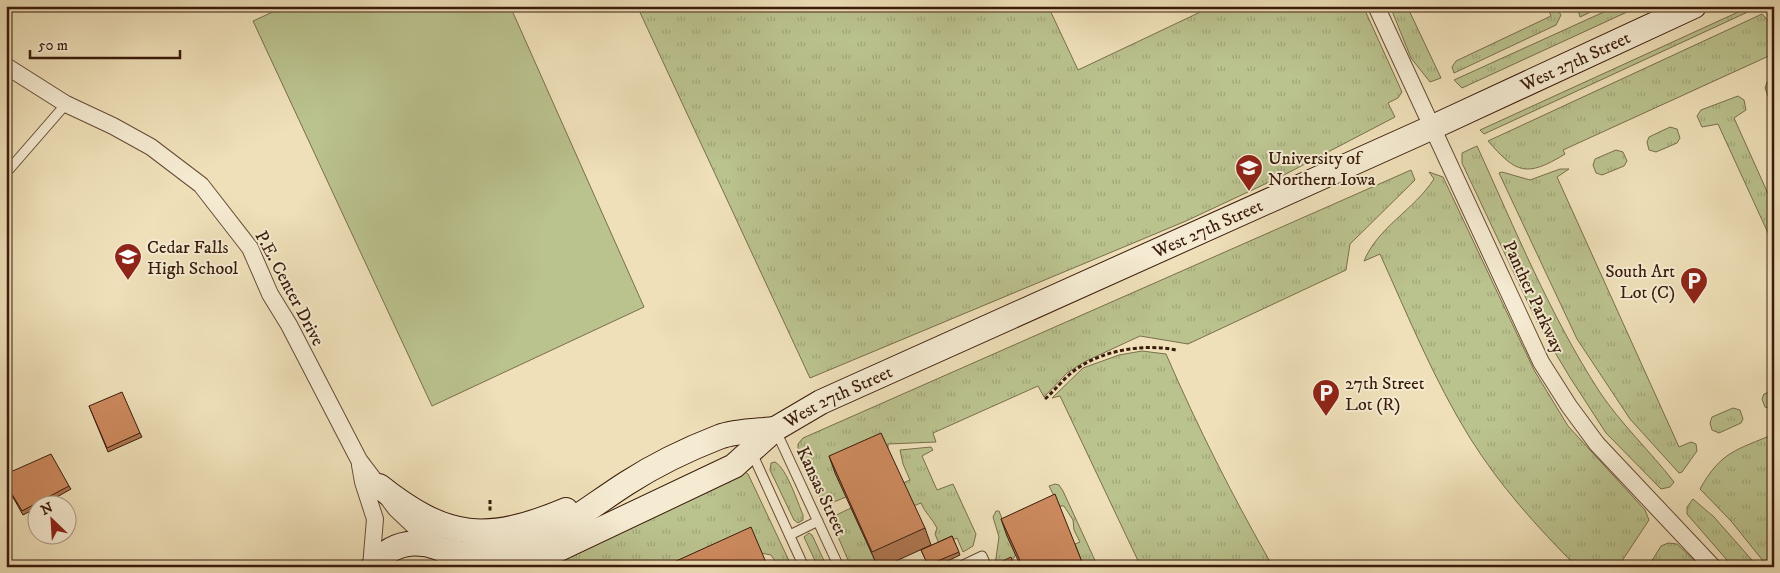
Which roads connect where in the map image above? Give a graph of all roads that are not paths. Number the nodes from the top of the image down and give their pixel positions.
1 (1376, 6) edge
2 (1694, 6) edge
3 (6, 66) edge
4 (66, 104) junction
5 (1433, 127) junction
6 (6, 173) edge
7 (775, 429) junction
8 (747, 442) junction
9 (359, 460) junction
10 (629, 482) junction
11 (379, 486) junction
12 (818, 521) junction
13 (790, 535) junction
14 (582, 538) junction
15 (440, 548) junction
16 (372, 567) edge
17 (463, 567) edge
18 (521, 567) edge
19 (547, 567) edge
20 (804, 567) edge
21 (839, 567) edge
22 (959, 567) edge
23 (987, 567) edge
24 (1713, 567) edge

1 - 5 street, Panther Parkway
2 - 5 main road, West 27th Street
3 - 4 street, P.E. Center Drive
4 - 6 lane
4 - 9 street, P.E. Center Drive
5 - 7 main road, West 27th Street
5 - 24 street, Panther Parkway
7 - 8 main road, West 27th Street
7 - 12 lane, Kansas Street
8 - 10 main road
8 - 13 lane
8 - 14 main road, West 27th Street
9 - 11 street, P.E. Center Drive
9 - 16 street, P.E. Center Drive
10 - 11 main road
10 - 15 main road
11 - 15 street, P.E. Center Drive
12 - 13 lane
12 - 21 lane, Kansas Street
13 - 20 lane
14 - 18 main road, West 27th Street
14 - 19 main road
15 - 16 main road
15 - 17 main road
22 - 23 lane

